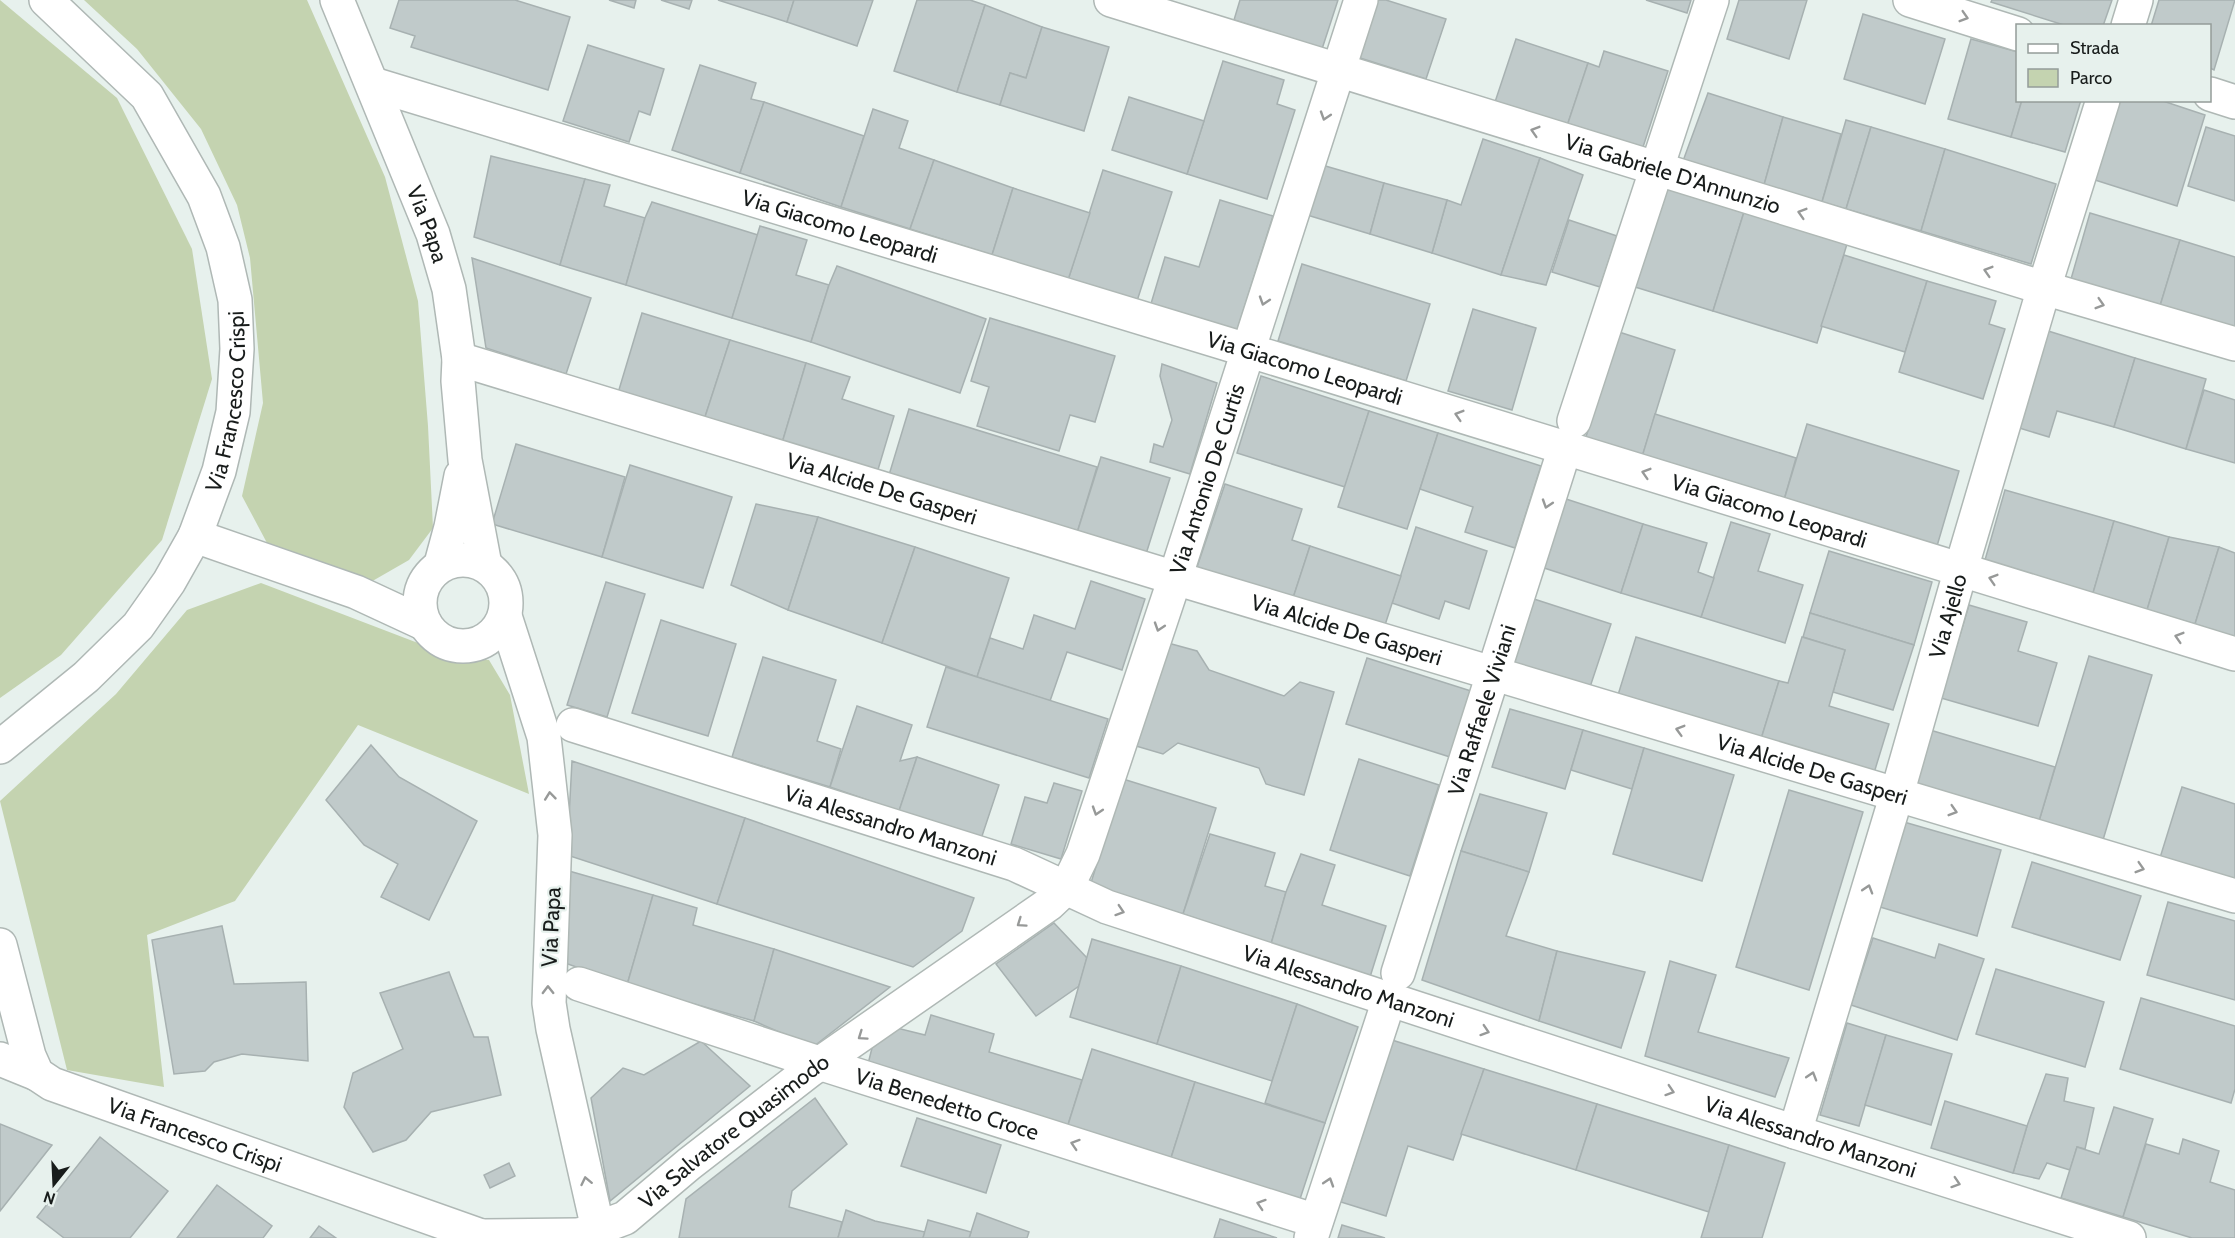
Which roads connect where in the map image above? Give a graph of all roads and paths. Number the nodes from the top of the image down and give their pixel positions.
1 (46, 0) edge
2 (337, 0) edge
3 (1111, 0) edge
4 (1361, 0) edge
5 (1712, 0) edge
6 (1910, 0) edge
7 (2136, 0) edge
8 (2129, 24) edge
9 (2016, 33) edge
10 (1340, 70) junction
11 (373, 84) junction
12 (2211, 94) edge
13 (2102, 102) edge
14 (2235, 102) edge
15 (1657, 169) junction
16 (2044, 288) junction
17 (2235, 345) edge
18 (1247, 350) junction
19 (459, 359) junction
20 (1569, 435) junction
21 (465, 460) junction
22 (195, 536) junction
23 (485, 565) junction
24 (1961, 569) junction
25 (434, 571) junction
26 (1175, 578) junction
27 (356, 592) junction
28 (505, 616) junction
29 (425, 624) junction
30 (2235, 654) edge
31 (1493, 675) junction
32 (573, 725) dead end
33 (0, 747) edge
34 (1898, 794) junction
35 (1067, 887) junction
36 (2235, 896) edge
37 (0, 945) edge
38 (579, 984) dead end
39 (1393, 987) junction
40 (0, 1059) edge
41 (822, 1064) junction
42 (37, 1074) junction
43 (1794, 1132) junction
44 (1314, 1230) edge
45 (598, 1232) edge
46 (485, 1237) edge
47 (2129, 1238) edge

1 - 22 street, Via Francesco Crispi
2 - 11 street, Via Papa
3 - 10 street, Via Gabriele D'Annunzio
4 - 10 street, Via Antonio De Curtis
5 - 15 street, Via Raffaele Viviani
6 -> 9 street
7 - 8 street
15 -> 10 street, Via Gabriele D'Annunzio
10 -> 18 street, Via Antonio De Curtis
11 - 18 street, Via Giacomo Leopardi
11 - 19 street, Via Papa
12 - 14 street
13 - 16 street, Via Ajello
16 -> 15 street, Via Gabriele D'Annunzio
15 - 20 street, Via Raffaele Viviani
16 -> 17 street, Via Gabriele D'Annunzio
16 - 24 street, Via Ajello
20 -> 18 street, Via Giacomo Leopardi
18 - 26 street, Via Antonio De Curtis
19 - 21 street, Via Papa
19 - 26 street, Via Alcide De Gasperi
24 -> 20 street, Via Giacomo Leopardi
20 -> 31 street, Via Raffaele Viviani
21 - 23 street, Via Papa
21 - 25 street, Via Papa
22 - 27 street
22 - 33 street, Via Francesco Crispi
23 - 25 street
23 - 28 street
30 -> 24 street, Via Giacomo Leopardi
24 - 34 street, Via Ajello
25 - 27 street
25 - 29 street
26 - 31 street, Via Alcide De Gasperi
26 -> 35 street, Via Antonio De Curtis
27 - 29 street
28 - 29 street
45 -> 28 street, Via Papa
34 -> 31 street, Via Alcide De Gasperi
31 - 39 street, Via Raffaele Viviani
32 - 35 street, Via Alessandro Manzoni
34 -> 36 street, Via Alcide De Gasperi
43 -> 34 street, Via Ajello
35 -> 39 street, Via Alessandro Manzoni
35 -> 41 street, Via Salvatore Quasimodo
37 - 42 street
38 - 41 street, Via Benedetto Croce
39 -> 43 street, Via Alessandro Manzoni
44 -> 39 street, Via Raffaele Viviani
40 - 42 street, Via Francesco Crispi
44 -> 41 street, Via Benedetto Croce
41 - 45 street, Via Salvatore Quasimodo
42 - 46 street, Via Francesco Crispi
43 -> 47 street, Via Alessandro Manzoni
45 - 46 street, Via Francesco Crispi

